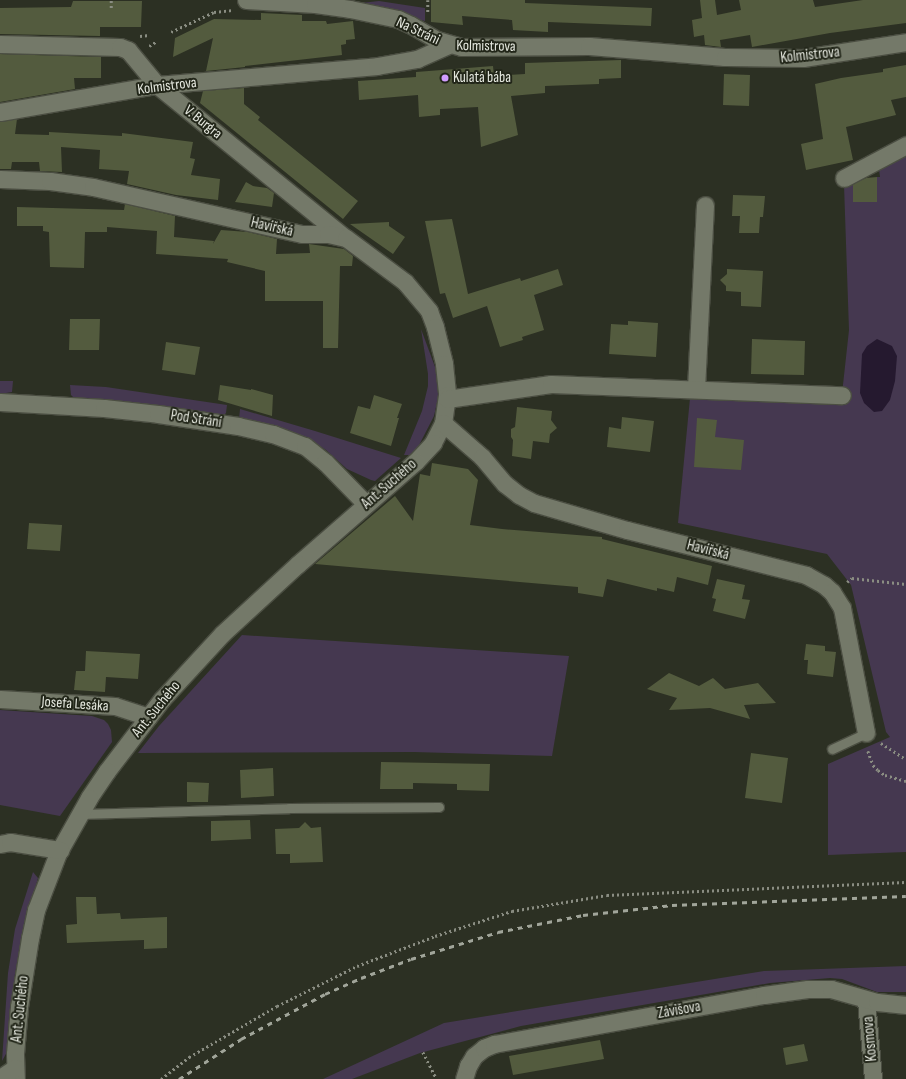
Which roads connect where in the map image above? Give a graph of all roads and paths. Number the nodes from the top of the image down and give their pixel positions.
1 (112, 0) edge
2 (337, 0) edge
3 (428, 0) edge
4 (315, 4) junction
5 (240, 5) edge
6 (111, 8) dead end
7 (428, 14) dead end
8 (171, 32) dead end
9 (149, 35) dead end
10 (139, 36) dead end
11 (906, 42) edge
12 (0, 44) edge
13 (449, 45) junction
14 (157, 85) junction
15 (0, 112) edge
16 (906, 145) edge
17 (844, 178) dead end
18 (0, 179) edge
19 (705, 204) dead end
20 (346, 238) junction
21 (696, 389) junction
22 (842, 395) dead end
23 (447, 399) junction
24 (0, 402) edge
25 (443, 423) junction
26 (366, 504) junction
27 (906, 584) edge
28 (832, 592) junction
29 (0, 699) edge
30 (148, 717) junction
31 (866, 733) junction
32 (832, 749) dead end
33 (868, 752) dead end
34 (906, 760) edge
35 (906, 781) edge
36 (439, 807) dead end
37 (79, 814) junction
38 (0, 844) edge
39 (60, 850) junction
40 (906, 882) edge
41 (866, 1000) junction
42 (906, 1005) edge
43 (423, 1052) dead end
44 (16, 1074) edge
45 (464, 1077) edge
46 (0, 1078) edge
47 (161, 1079) edge
48 (436, 1079) edge
49 (873, 1079) edge

1 - 6 path
2 - 4 street, Na Stráni
3 - 7 path
4 - 5 street, Na Stráni
4 - 13 street, Na Stráni
5 - 8 path
9 - 10 path
11 - 13 street, Kolmistrova
12 - 14 street, V. Burgra
13 - 14 street, Kolmistrova
14 - 15 street, Kolmistrova
14 - 20 street, V. Burgra
16 - 17 street
18 - 20 street, Havířská
19 - 21 street
20 - 23 street, Havířská
21 - 22 street
21 - 23 street
23 - 25 street, Havířská
24 - 26 street, Pod Strání
25 - 26 street, Ant. Suchého
25 - 28 street, Havířská
26 - 30 street, Ant. Suchého
27 - 28 path
28 - 31 street, Havířská
29 - 30 street, Josefa Lesáka
30 - 37 street, Ant. Suchého
31 - 32 lane
31 - 34 path
33 - 35 path
36 - 37 lane
37 - 39 street, Ant. Suchého
38 - 39 street
39 - 44 street, Ant. Suchého
40 - 47 path
41 - 42 street, Závišova
41 - 45 street, Závišova
41 - 49 street, Kosmova
43 - 48 path
44 - 46 street

